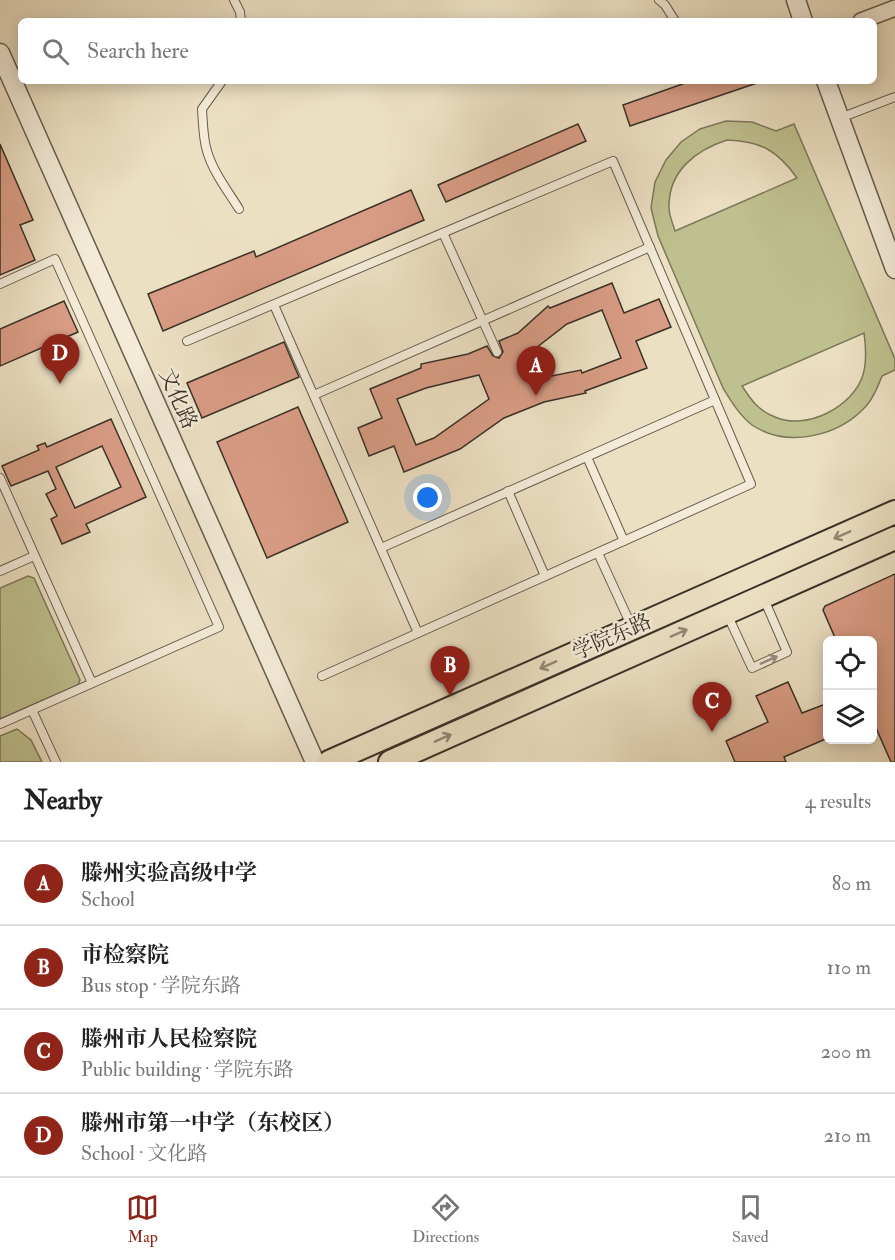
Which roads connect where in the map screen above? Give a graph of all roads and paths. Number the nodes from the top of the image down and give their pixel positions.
1 (234, 0) edge
2 (659, 0) edge
3 (796, 0) edge
4 (895, 9) edge
5 (241, 18) edge
6 (673, 18) edge
7 (803, 18) edge
8 (870, 18) edge
9 (0, 53) edge
10 (220, 84) edge
11 (827, 84) edge
12 (895, 97) edge
13 (839, 118) junction
14 (239, 209) dead end
15 (443, 233) junction
16 (650, 247) junction
17 (895, 269) edge
18 (0, 284) edge
19 (274, 305) junction
20 (483, 322) junction
21 (187, 342) dead end
22 (497, 352) dead end
23 (314, 395) junction
24 (715, 400) junction
25 (587, 457) junction
26 (0, 478) edge
27 (508, 491) junction
28 (895, 512) edge
29 (895, 538) edge
30 (624, 541) junction
31 (381, 548) junction
32 (598, 553) junction
33 (34, 556) junction
34 (0, 571) edge
35 (545, 576) junction
36 (762, 596) junction
37 (727, 612) junction
38 (632, 628) junction
39 (418, 633) junction
40 (642, 650) junction
41 (322, 676) dead end
42 (92, 683) junction
43 (32, 710) junction
44 (0, 724) edge
45 (56, 762) edge
46 (315, 762) edge
47 (329, 762) edge
48 (390, 762) edge

1 - 5 lane
2 - 6 lane
3 - 7 street
4 - 8 street
9 - 46 street, 文化路
10 - 14 lane
11 - 13 street
12 - 13 lane
13 - 17 street
15 - 16 lane
15 - 19 lane
15 - 20 lane
16 - 20 lane
16 - 24 lane
18 - 42 lane
19 - 21 lane
19 - 23 lane
20 - 22 lane
20 - 23 lane
23 - 31 lane
24 - 25 lane
24 - 30 lane
25 - 27 lane
25 - 30 lane
26 - 33 lane
27 - 31 lane
27 - 35 lane
28 -> 38 main road, 学院东路
29 - 36 main road, 学院东路
30 - 32 lane
31 - 39 lane
32 - 35 lane
32 - 38 lane
33 - 34 lane
33 - 42 lane
35 - 39 lane
36 - 37 main road, 学院东路
37 -> 36 lane
40 -> 37 main road, 学院东路
38 - 40 lane
38 -> 47 main road, 学院东路
39 - 41 lane
48 -> 40 main road, 学院东路
42 - 43 lane
43 - 44 lane
43 - 45 lane

